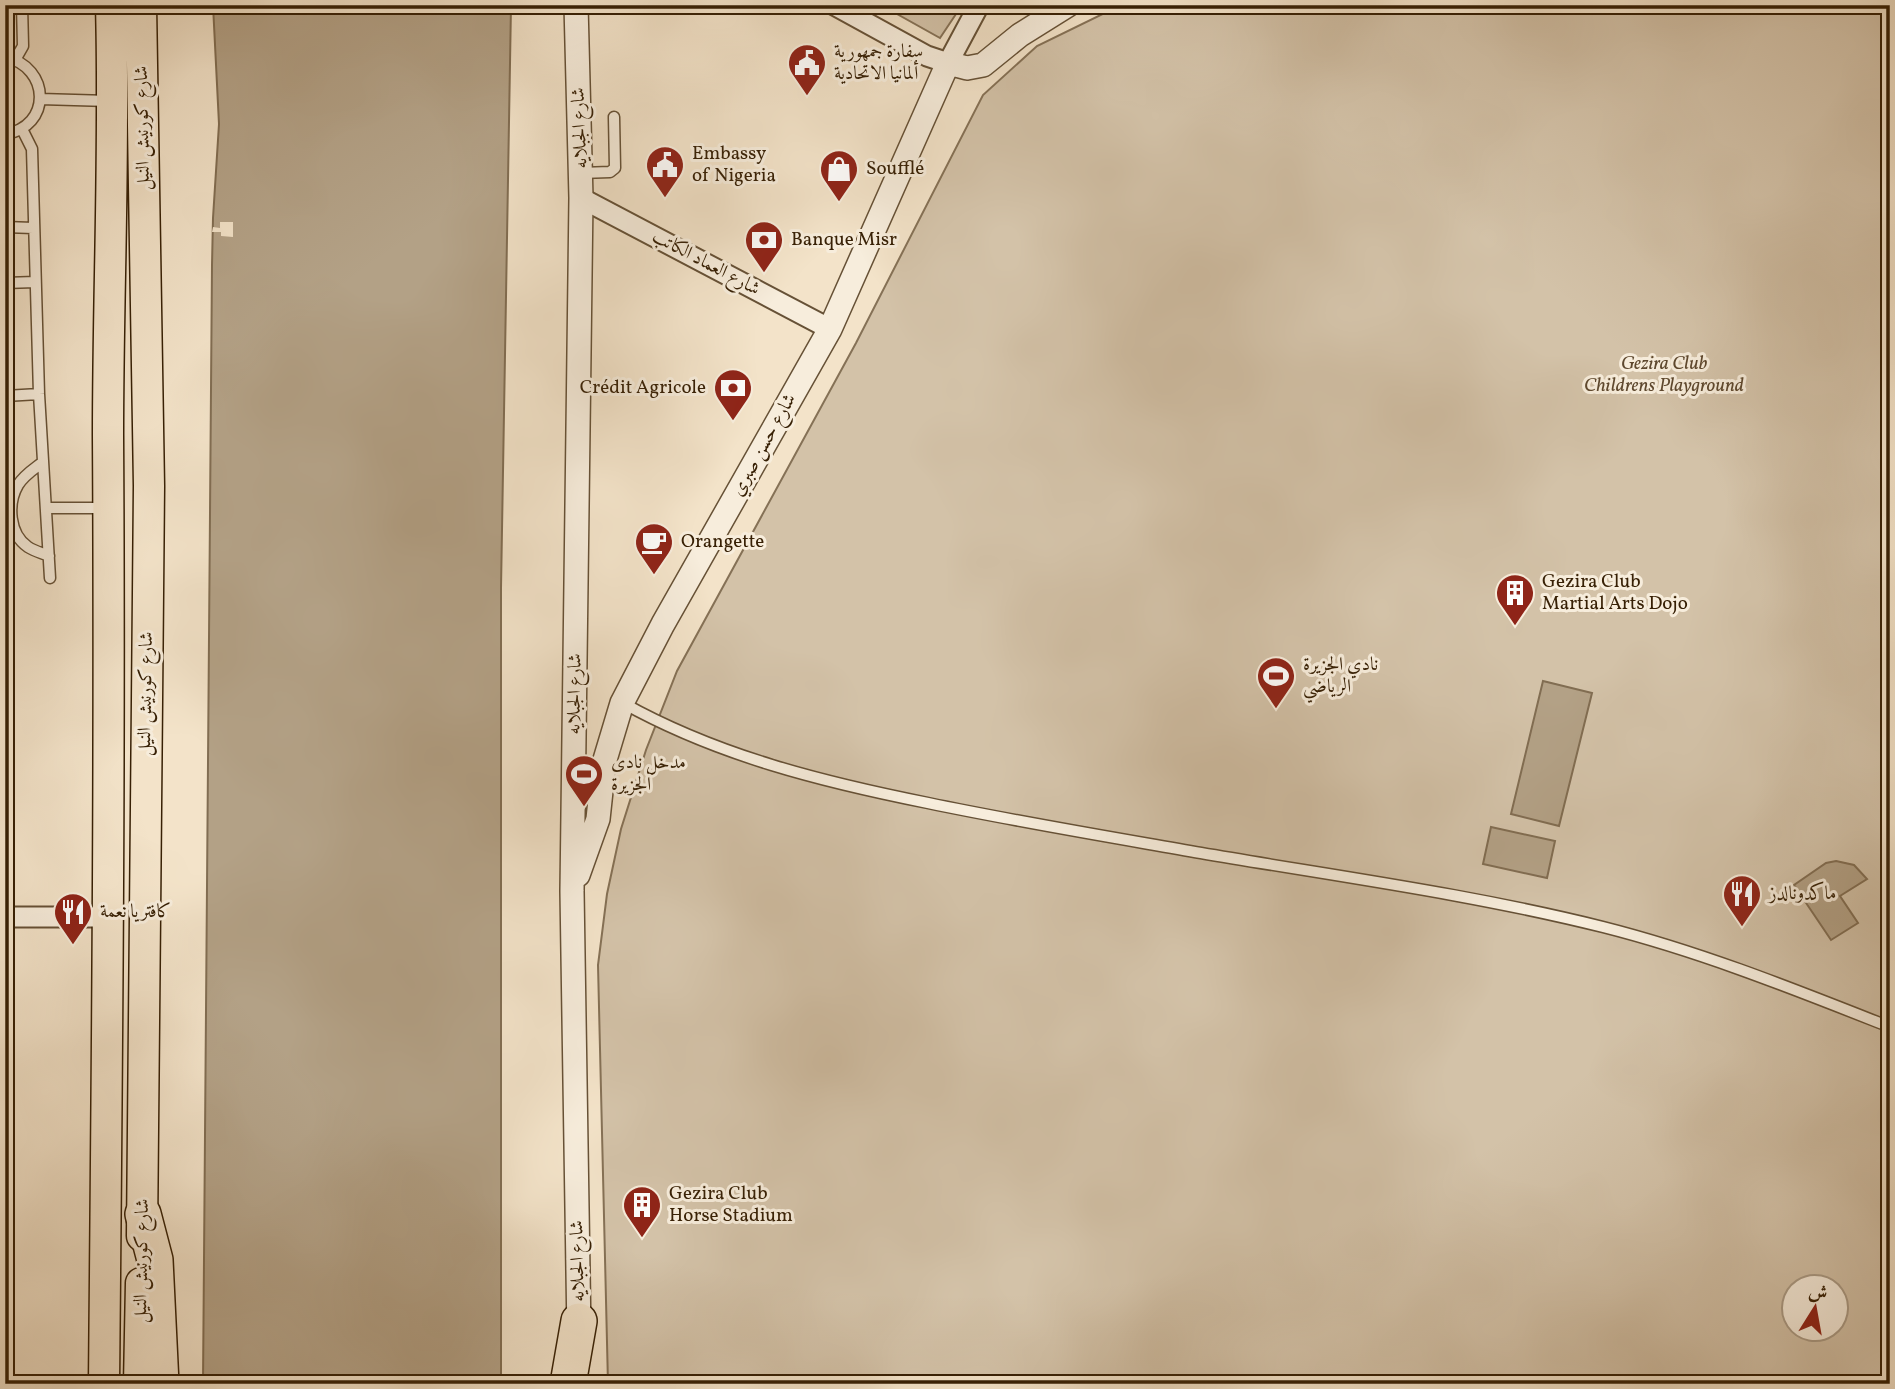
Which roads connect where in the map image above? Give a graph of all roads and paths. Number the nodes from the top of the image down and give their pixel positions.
1 (22, 5) edge
2 (111, 5) edge
3 (141, 5) edge
4 (576, 5) edge
5 (834, 5) edge
6 (979, 5) edge
7 (1068, 5) edge
8 (10, 59) edge
9 (948, 63) junction
10 (40, 99) junction
11 (113, 101) junction
12 (614, 117) dead end
13 (22, 129) junction
14 (5, 134) edge
15 (581, 173) junction
16 (582, 198) junction
17 (5, 228) edge
18 (33, 228) junction
19 (34, 282) junction
20 (5, 283) edge
21 (830, 329) junction
22 (39, 394) junction
23 (5, 397) edge
24 (148, 416) junction
25 (108, 432) junction
26 (43, 462) junction
27 (109, 470) junction
28 (149, 486) junction
29 (46, 508) junction
30 (109, 508) junction
31 (49, 556) junction
32 (50, 578) dead end
33 (622, 703) junction
34 (572, 891) junction
35 (5, 917) edge
36 (109, 917) junction
37 (1890, 1027) edge
38 (143, 1214) junction
39 (579, 1321) junction
40 (104, 1384) edge
41 (139, 1384) edge
42 (161, 1384) edge
43 (568, 1384) edge
44 (580, 1384) edge

1 - 8 lane
2 - 11 main road, شارع كورنيش النيل
3 - 24 main road, شارع كورنيش النيل
4 - 15 street, شارع الجبلايه
5 - 9 street
6 - 9 street, شارع حسن صبري
7 - 9 street
8 - 10 lane
9 - 21 street, شارع حسن صبري
10 - 11 lane
10 - 13 lane
11 - 25 main road, شارع كورنيش النيل
12 - 15 lane
13 - 14 lane
13 - 18 lane
15 - 16 street, شارع الجبلايه
16 - 21 street, شارع العماد الكاتب
16 - 34 street, شارع الجبلايه
17 - 18 lane
18 - 19 lane
19 - 20 lane
19 - 22 lane
21 - 33 street, شارع حسن صبري
22 - 23 lane
22 - 26 lane
24 - 25 main road
24 - 28 main road, شارع كورنيش النيل
25 - 27 main road, شارع كورنيش النيل
26 - 29 lane
26 - 31 lane
27 - 28 main road
27 - 30 main road, شارع كورنيش النيل
28 - 38 main road, شارع كورنيش النيل
29 - 30 lane
29 - 31 lane
30 - 36 main road, شارع كورنيش النيل
31 - 32 lane
33 - 34 street, شارع حسن صبري
33 - 37 lane
34 - 39 street, شارع الجبلايه
35 - 36 street
36 - 40 main road, شارع كورنيش النيل
38 - 41 main road, شارع كورنيش النيل
38 - 42 highway
39 - 43 highway
39 - 44 street, شارع الجبلايه

